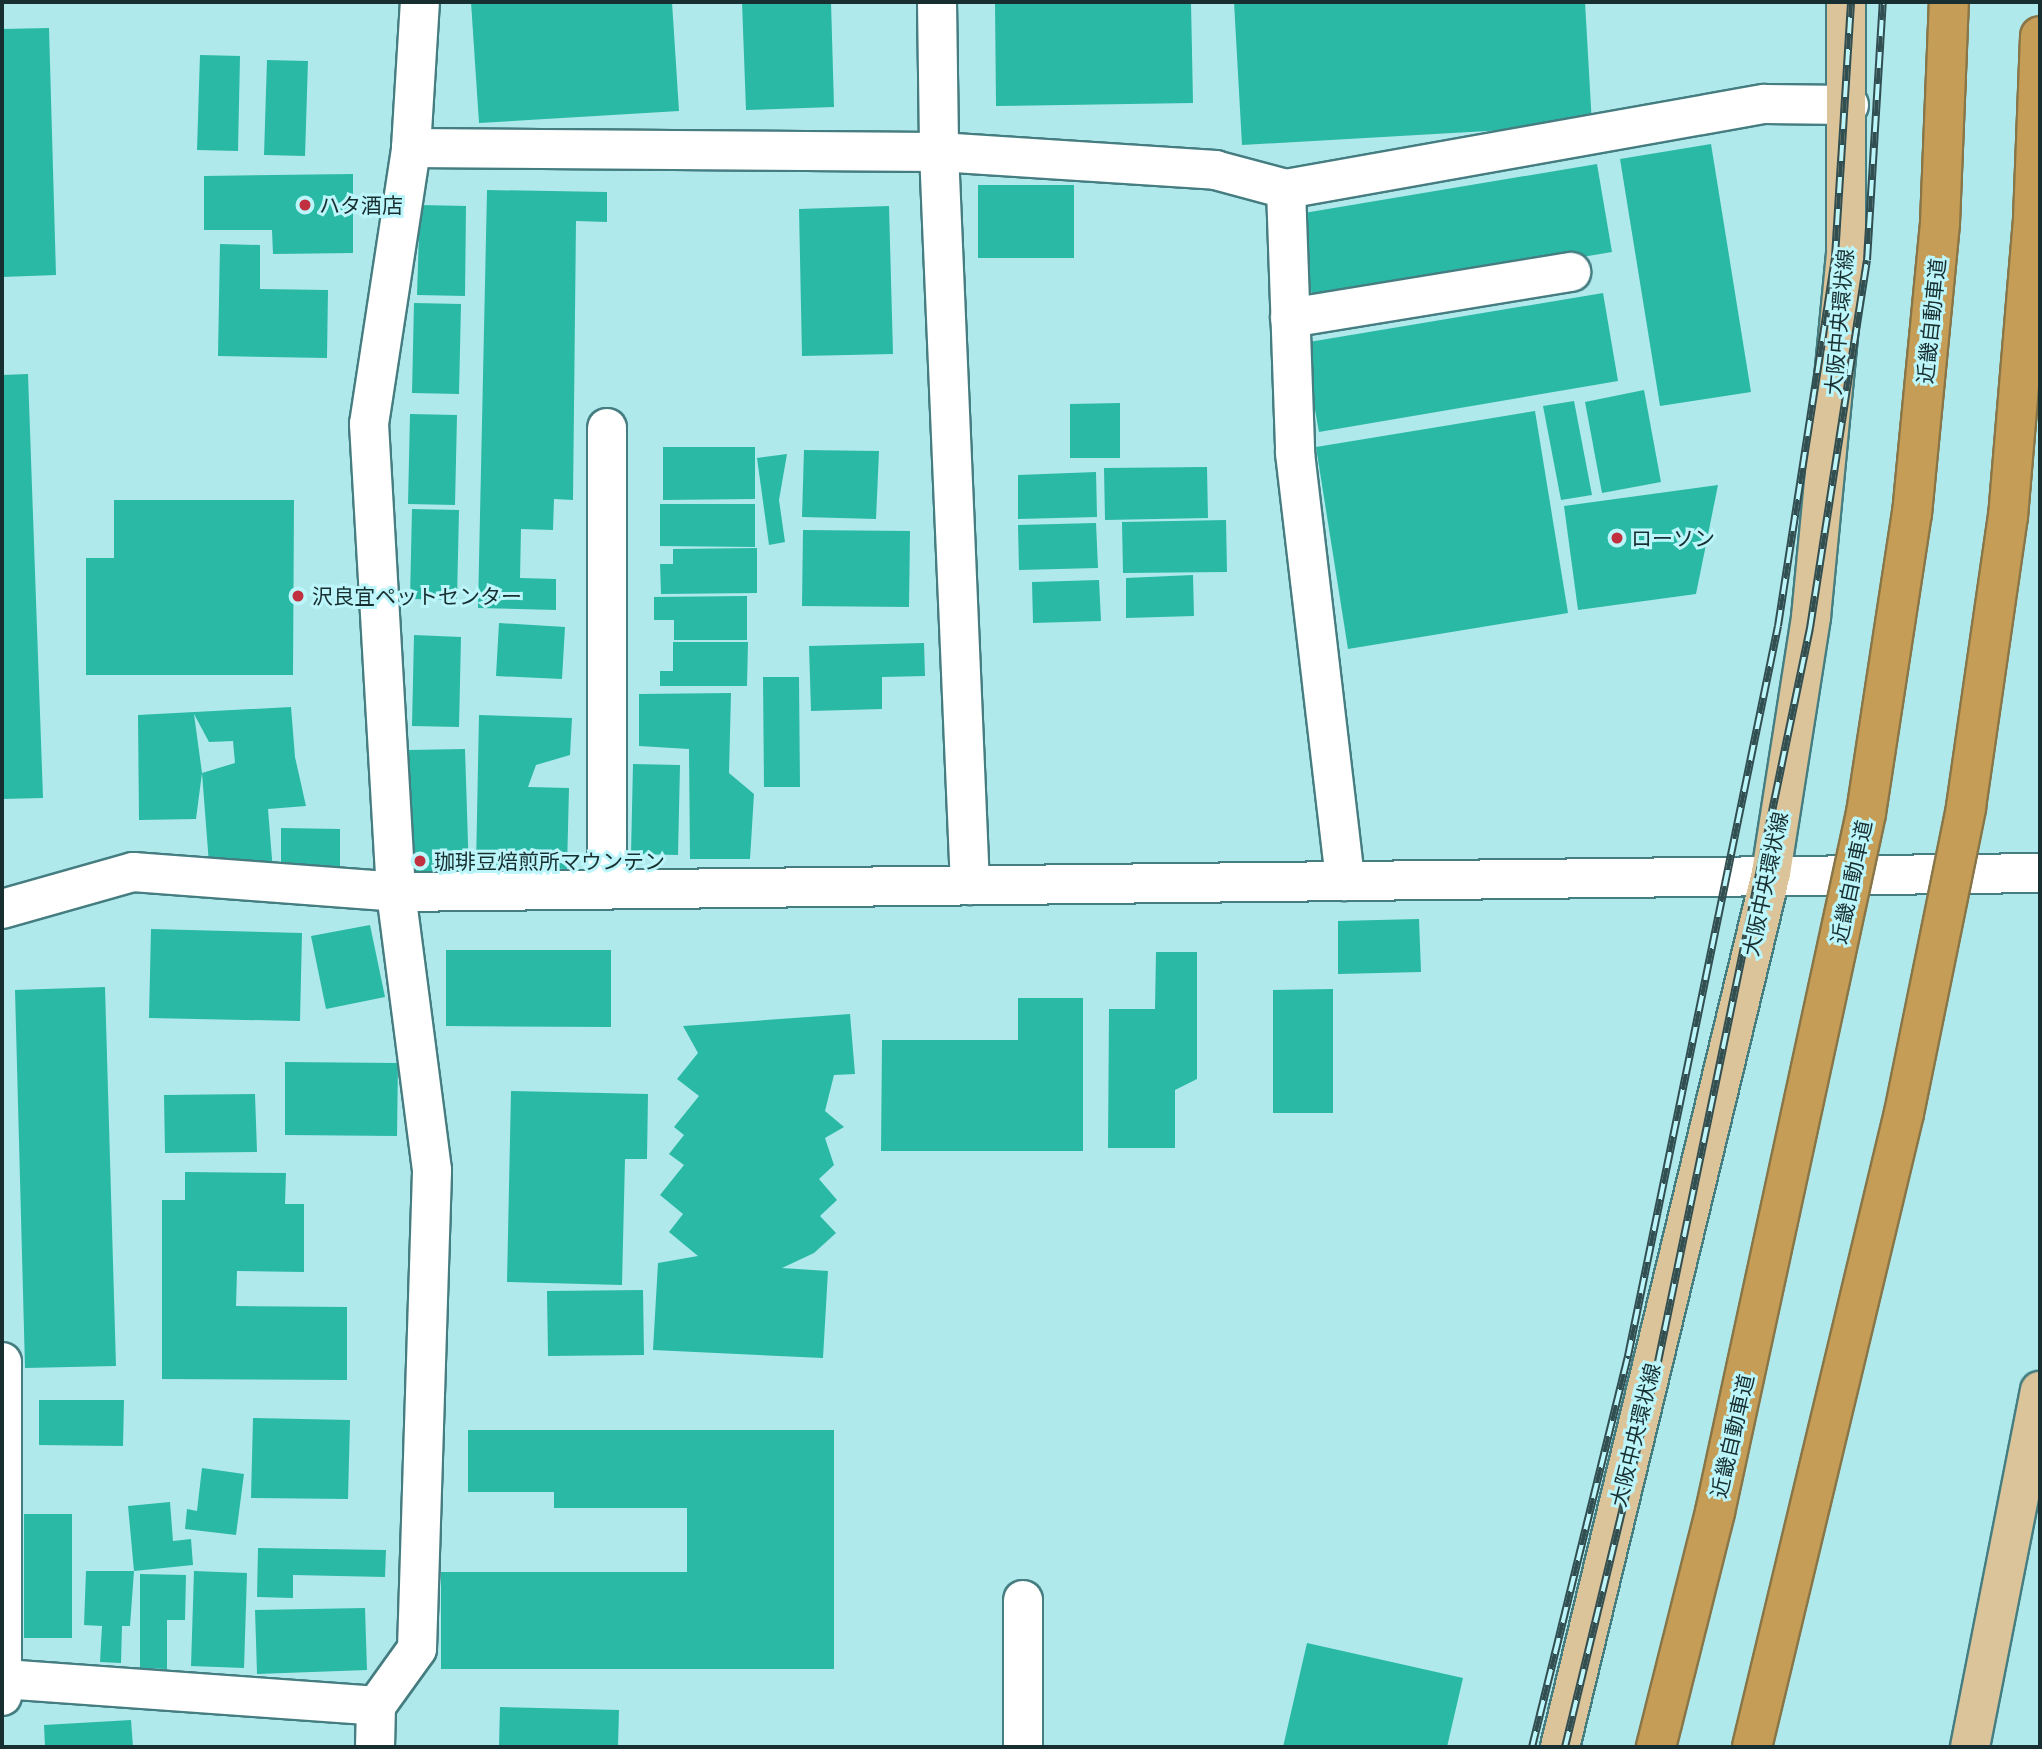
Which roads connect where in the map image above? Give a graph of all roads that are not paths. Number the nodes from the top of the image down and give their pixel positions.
1 (420, 2) edge
2 (937, 2) edge
3 (1846, 2) edge
4 (1949, 2) edge
5 (2040, 36) edge
6 (1849, 105) junction
7 (411, 148) junction
8 (939, 152) junction
9 (1286, 189) junction
10 (1571, 272) dead end
11 (1290, 318) junction
12 (607, 428) dead end
13 (1771, 873) junction
14 (2040, 873) edge
15 (1345, 881) junction
16 (970, 885) junction
17 (607, 889) junction
18 (396, 892) junction
19 (2, 909) edge
20 (2, 1362) edge
21 (2040, 1391) edge
22 (3, 1443) edge
23 (1023, 1600) dead end
24 (2, 1688) edge
25 (376, 1706) junction
26 (375, 1747) edge
27 (1024, 1747) edge
28 (1560, 1747) edge
29 (1656, 1747) edge
30 (1752, 1747) edge
31 (1970, 1747) edge

1 - 7 street
2 - 8 street
3 - 6 main road, 大阪中央環状線
4 - 29 highway, 近畿自動車道, bridge
5 - 30 highway, bridge
6 - 9 street
6 - 13 main road, 大阪中央環状線
7 - 8 street
7 - 18 street
8 - 9 street
8 - 16 street
9 - 11 street
10 - 11 street
11 - 15 street
12 - 17 street
13 - 14 street
13 - 15 street
13 - 28 main road, 大阪中央環状線
15 - 16 street
16 - 17 street
17 - 18 street
18 - 19 street
18 - 25 street
20 - 22 street
21 - 31 main road
22 - 24 street
23 - 27 street
24 - 25 street
25 - 26 street

